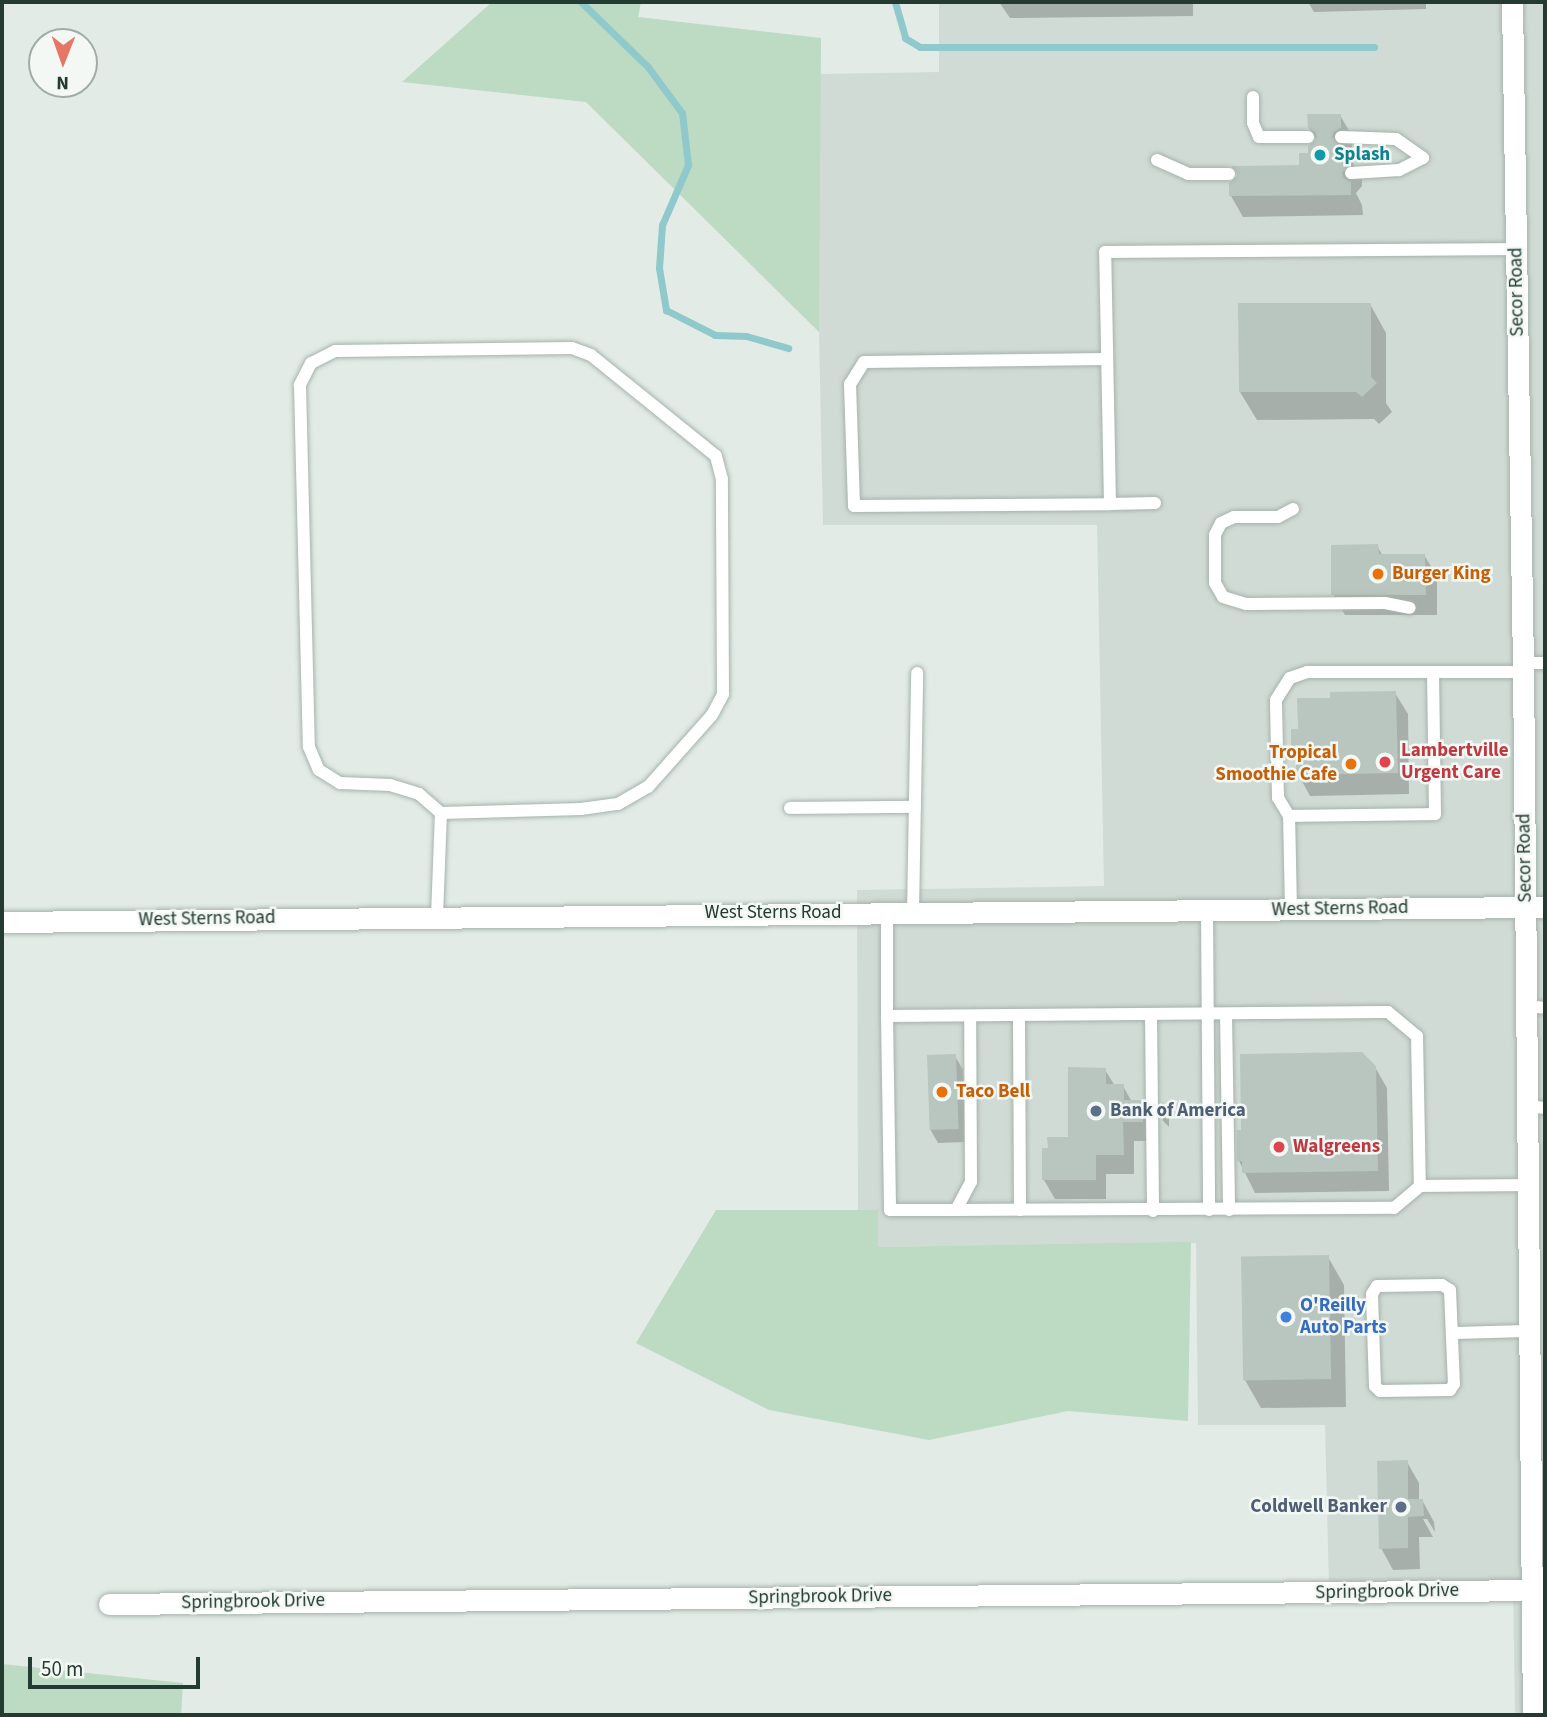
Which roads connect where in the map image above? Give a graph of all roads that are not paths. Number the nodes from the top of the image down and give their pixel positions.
1 (1512, 2) edge
2 (1253, 97) dead end
3 (1308, 137) dead end
4 (1341, 137) dead end
5 (1157, 160) dead end
6 (1351, 173) dead end
7 (1229, 174) dead end
8 (1516, 249) junction
9 (1107, 359) junction
10 (1155, 503) dead end
11 (1110, 504) junction
12 (1293, 509) dead end
13 (1410, 608) dead end
14 (1545, 663) edge
15 (1523, 667) junction
16 (1433, 672) junction
17 (917, 673) dead end
18 (915, 807) junction
19 (790, 808) dead end
20 (440, 813) junction
21 (1289, 816) junction
22 (1536, 907) edge
23 (1291, 909) junction
24 (1207, 910) junction
25 (887, 913) junction
26 (913, 913) junction
27 (437, 916) junction
28 (2, 922) edge
29 (1536, 1007) edge
30 (1207, 1014) junction
31 (1226, 1014) junction
32 (1151, 1015) junction
33 (887, 1016) junction
34 (970, 1016) junction
35 (1019, 1016) junction
36 (1536, 1107) edge
37 (1534, 1174) edge
38 (1420, 1186) junction
39 (957, 1210) junction
40 (1020, 1210) junction
41 (1209, 1210) junction
42 (1228, 1210) junction
43 (1153, 1211) junction
44 (1529, 1331) junction
45 (1452, 1333) junction
46 (1538, 1453) edge
47 (1531, 1590) junction
48 (109, 1604) dead end
49 (1539, 1690) edge
50 (1533, 1715) edge

1 - 8 street, Secor Road
2 - 3 lane
4 - 6 lane
5 - 7 lane
8 - 9 lane
8 - 15 street, Secor Road
9 - 11 lane
9 - 11 lane
10 - 11 lane
12 - 13 lane
14 - 15 lane
15 - 16 lane
15 - 22 street, Secor Road
16 - 21 lane
16 - 21 lane
17 - 18 lane
18 - 19 lane
18 - 26 lane
20 - 20 lane
20 - 27 lane
21 - 23 lane
22 - 23 street, West Sterns Road
22 - 29 street, Secor Road
23 - 24 street, West Sterns Road
24 - 26 street, West Sterns Road
24 - 30 lane
25 - 26 street, West Sterns Road
25 - 27 street, West Sterns Road
25 - 33 lane
27 - 28 street, West Sterns Road
29 - 36 street, Secor Road
30 - 31 lane
30 - 32 lane
30 - 41 lane
31 - 38 lane
31 - 42 lane
32 - 35 lane
32 - 43 lane
33 - 34 lane
33 - 39 lane
34 - 35 lane
34 - 39 lane
35 - 40 lane
36 - 37 street, Secor Road
37 - 38 lane
37 - 44 street, Secor Road
38 - 42 lane
39 - 40 lane
40 - 43 lane
41 - 42 lane
41 - 43 lane
44 - 45 lane
44 - 46 street, Secor Road
45 - 45 lane
46 - 47 street, Secor Road
47 - 48 street, Springbrook Drive
47 - 49 street, Secor Road
49 - 50 street, Secor Road

